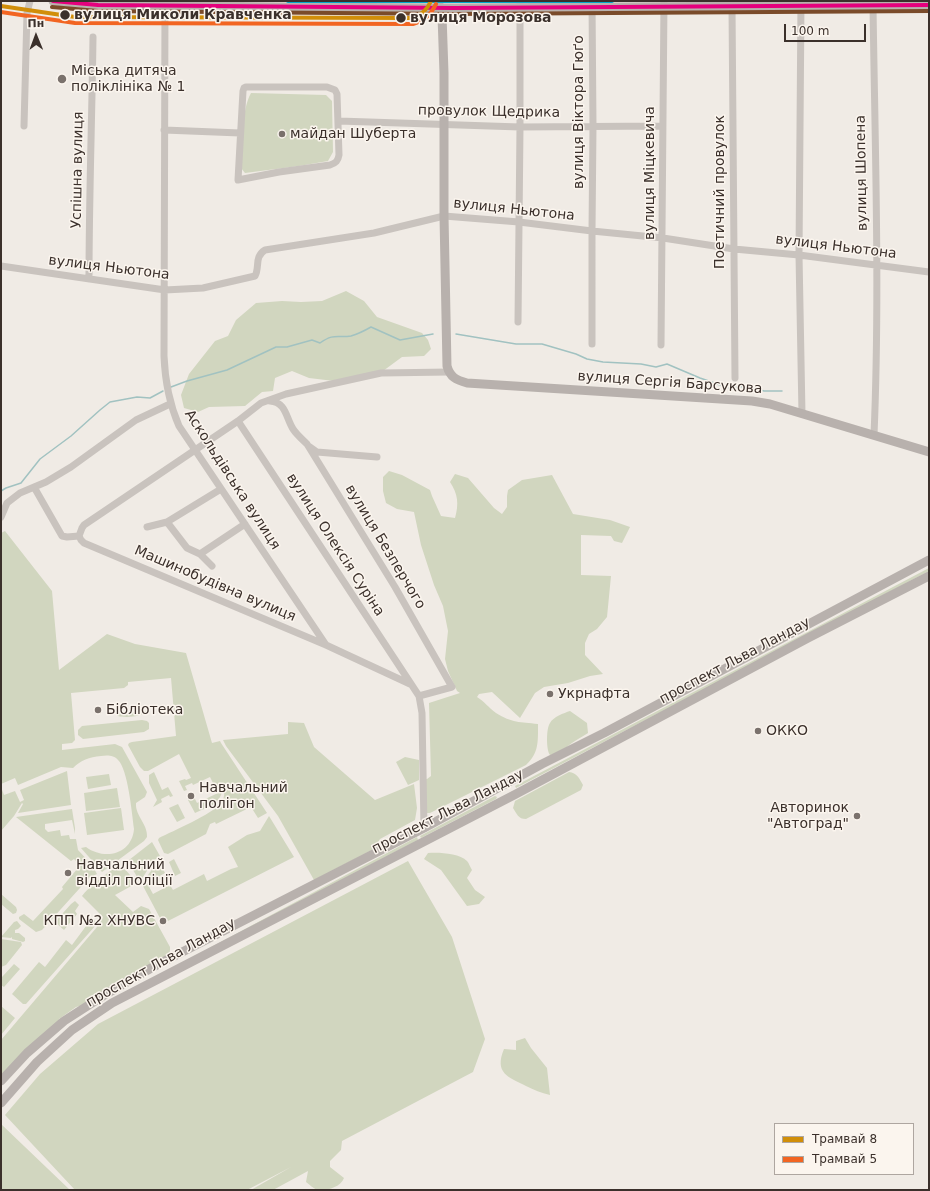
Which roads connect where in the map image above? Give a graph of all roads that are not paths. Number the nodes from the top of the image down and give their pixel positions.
1 (30, 1) edge
2 (53, 1) edge
3 (801, 3) edge
4 (165, 4) edge
5 (426, 4) edge
6 (440, 4) edge
7 (520, 4) edge
8 (592, 4) edge
9 (664, 4) edge
10 (873, 5) junction
11 (929, 5) edge
12 (732, 6) junction
13 (93, 37) dead end
14 (339, 121) junction
15 (444, 124) junction
16 (24, 126) dead end
17 (593, 126) junction
18 (662, 126) junction
19 (520, 127) junction
20 (164, 130) junction
21 (240, 133) junction
22 (444, 216) junction
23 (520, 222) junction
24 (592, 231) junction
25 (663, 238) junction
26 (734, 248) junction
27 (799, 255) junction
28 (877, 265) junction
29 (1, 266) edge
30 (929, 272) edge
31 (89, 279) junction
32 (165, 290) junction
33 (518, 322) dead end
34 (592, 344) dead end
35 (662, 345) dead end
36 (450, 375) junction
37 (735, 378) dead end
38 (270, 401) junction
39 (170, 404) junction
40 (802, 414) junction
41 (238, 421) junction
42 (874, 435) junction
43 (307, 444) junction
44 (194, 449) junction
45 (929, 452) edge
46 (377, 457) dead end
47 (34, 487) junction
48 (221, 489) junction
49 (1, 517) edge
50 (167, 522) junction
51 (245, 524) junction
52 (147, 527) dead end
53 (80, 536) junction
54 (200, 554) junction
55 (929, 560) edge
56 (212, 566) dead end
57 (929, 576) edge
58 (326, 645) junction
59 (411, 684) junction
60 (419, 696) junction
61 (509, 782) junction
62 (516, 794) junction
63 (424, 828) junction
64 (1, 1081) edge
65 (1, 1102) edge

1 - 16 street
2 - 4 main road
3 - 10 main road
3 - 12 main road
3 - 27 street
4 - 5 main road
4 - 20 street, Аскольдівська вулиця
5 - 6 main road
6 - 7 main road
6 - 15 main road
7 - 8 main road
7 - 19 street
8 - 9 main road
8 - 17 street, вулиця Віктора Гюґо
9 - 12 main road
9 - 18 street, вулиця Міцкевича
10 - 11 main road
10 - 28 street, вулиця Шопена
12 - 26 street, Поетичний провулок
13 - 31 street, Успішна вулиця
14 - 15 street, провулок Щедрика
14 - 21 street
14 - 21 street
15 - 19 street, провулок Щедрика
15 - 22 main road
17 - 18 street, провулок Щедрика
17 - 19 street, провулок Щедрика
17 - 24 street, вулиця Віктора Гюґо
18 - 25 street, вулиця Міцкевича
19 - 23 street
20 - 21 street
20 - 32 street, Аскольдівська вулиця
22 - 23 street, вулиця Ньютона
22 - 32 street, вулиця Ньютона
22 - 36 main road
23 - 24 street, вулиця Ньютона
23 - 33 street
24 - 25 street, вулиця Ньютона
24 - 34 street, вулиця Віктора Гюґо
25 - 26 street, вулиця Ньютона
25 - 35 street, вулиця Міцкевича
26 - 27 street, вулиця Ньютона
26 - 37 street, Поетичний провулок
27 - 28 street, вулиця Ньютона
27 - 40 street
28 - 30 street, вулиця Ньютона
28 - 42 street, вулиця Шопена
29 - 31 street, вулиця Ньютона
31 - 32 street, вулиця Ньютона
32 - 39 street, Аскольдівська вулиця
36 - 38 street
36 - 40 main road, вулиця Сергія Барсукова
38 - 41 street
38 - 43 street, вулиця Безперчого
39 - 44 street, Аскольдівська вулиця
39 - 47 street
40 - 42 main road, вулиця Сергія Барсукова
41 - 44 street
41 - 59 street, вулиця Олексія Суріна
42 - 45 main road, вулиця Сергія Барсукова
43 - 46 street
43 - 60 street, вулиця Безперчого
44 - 48 street, Аскольдівська вулиця
44 - 53 street
47 - 49 street
47 - 53 street
48 - 50 street
48 - 51 street, Аскольдівська вулиця
50 - 52 street
50 - 54 street
51 - 54 street
51 - 58 street, Аскольдівська вулиця
53 - 58 street, Машинобудівна вулиця
54 - 56 street
55 - 61 main road, проспект Льва Ландау
57 - 62 main road, проспект Льва Ландау
58 - 59 street, Машинобудівна вулиця
59 - 60 street, вулиця Олексія Суріна
60 - 63 street
61 - 62 main road
61 - 63 main road, проспект Льва Ландау
62 - 65 main road, проспект Льва Ландау
63 - 64 main road, проспект Льва Ландау

